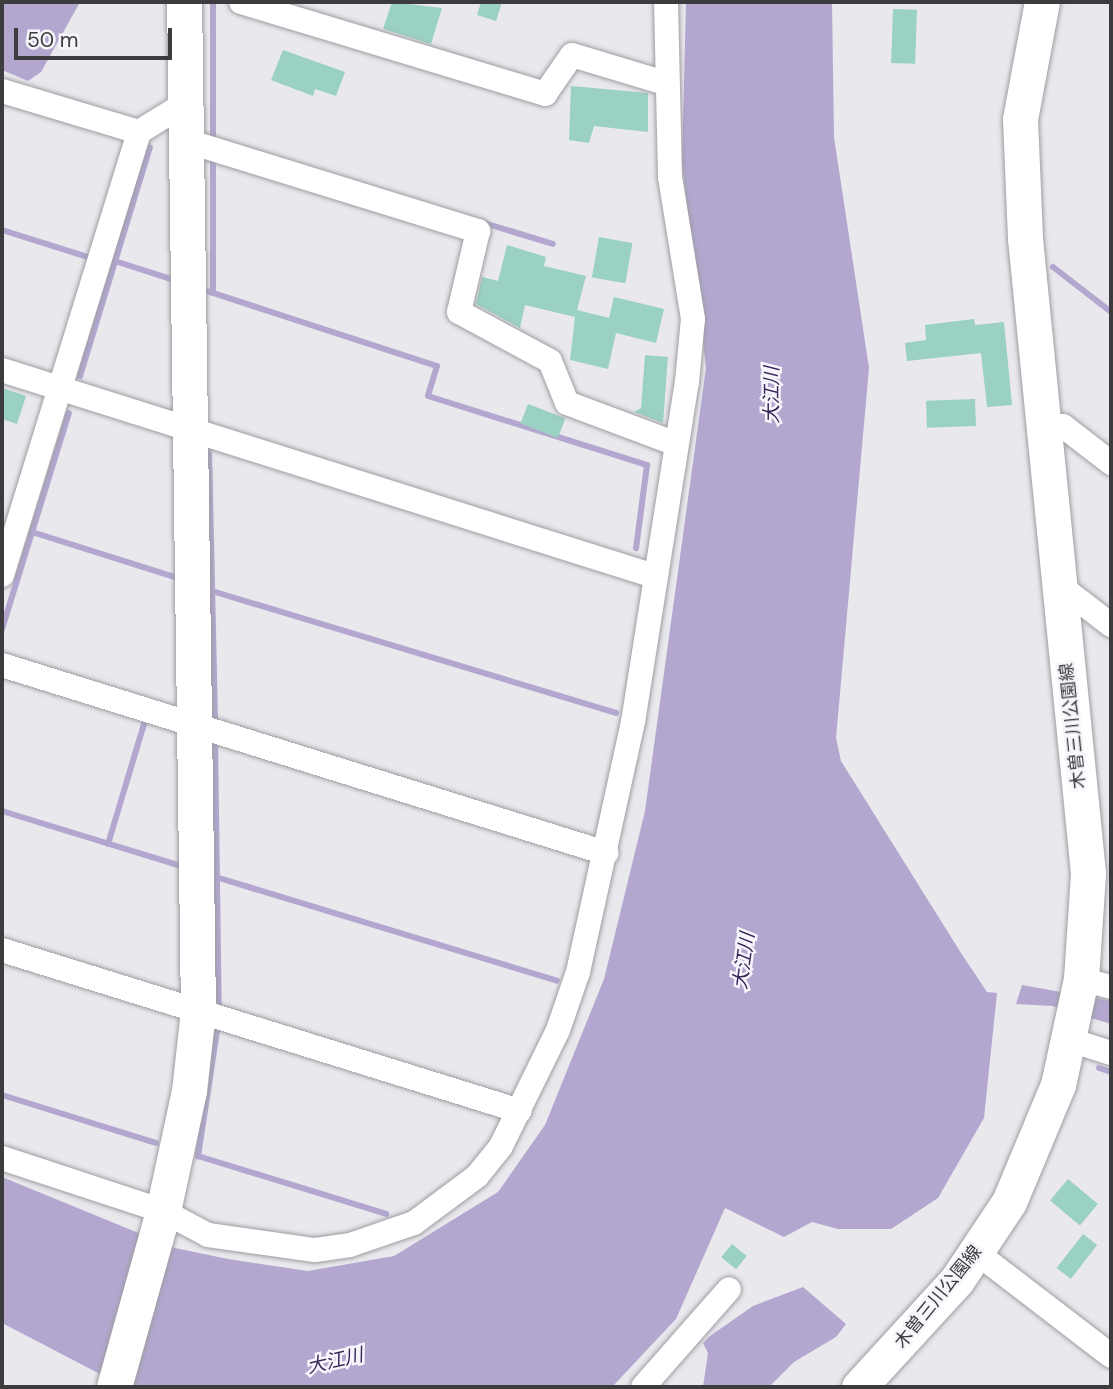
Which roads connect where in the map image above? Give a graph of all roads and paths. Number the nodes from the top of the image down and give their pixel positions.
1 (184, 2) edge
2 (241, 2) edge
3 (666, 2) edge
4 (1042, 2) edge
5 (665, 83) junction
6 (2, 92) edge
7 (186, 103) junction
8 (139, 131) junction
9 (187, 141) junction
10 (2, 370) edge
11 (61, 387) junction
12 (1043, 426) junction
13 (191, 432) junction
14 (674, 443) junction
15 (1111, 463) edge
16 (2, 575) edge
17 (654, 576) junction
18 (1059, 584) junction
19 (1111, 625) edge
20 (2, 665) edge
21 (199, 727) junction
22 (606, 853) junction
23 (2, 950) edge
24 (1096, 981) edge
25 (198, 1011) junction
26 (1072, 1030) junction
27 (1109, 1051) edge
28 (520, 1111) junction
29 (2, 1158) edge
30 (161, 1216) junction
31 (977, 1253) junction
32 (729, 1289) dead end
33 (1111, 1356) edge
34 (114, 1387) edge
35 (643, 1387) edge
36 (859, 1387) edge

1 - 7 main road
2 - 5 street
3 - 5 street
4 - 12 main road, 木曽三川公園線
5 - 14 street
6 - 8 street
7 - 8 street
7 - 9 main road
8 - 11 street
9 - 13 main road
9 - 14 street
10 - 11 street
11 - 13 street
11 - 16 street
12 - 15 street
12 - 18 main road, 木曽三川公園線
13 - 17 street
13 - 21 main road
14 - 17 street
17 - 22 street
18 - 19 street
18 - 24 main road, 木曽三川公園線
20 - 21 street
21 - 22 street
21 - 25 main road
22 - 28 street
23 - 25 street
24 - 26 main road, 木曽三川公園線
25 - 28 street
25 - 30 main road
26 - 27 street
26 - 31 main road, 木曽三川公園線
28 - 30 street
29 - 30 street
30 - 34 main road
31 - 33 street
31 - 36 main road, 木曽三川公園線
32 - 35 street

